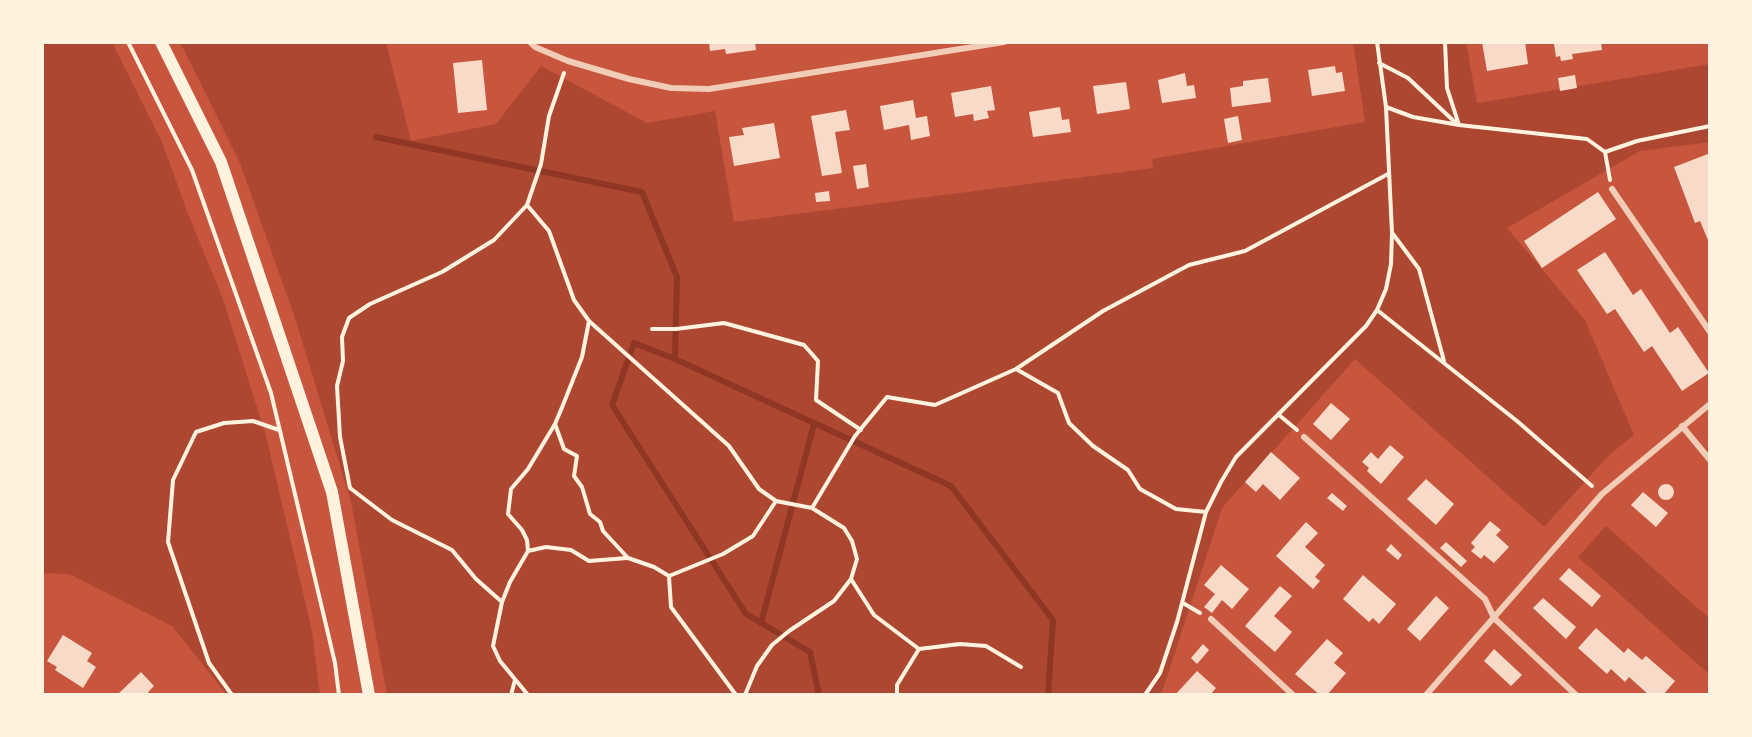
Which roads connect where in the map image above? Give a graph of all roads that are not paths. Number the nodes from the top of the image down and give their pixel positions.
1 (161, 42) edge
2 (530, 42) edge
3 (949, 42) edge
4 (1004, 42) edge
5 (950, 51) junction
6 (1612, 189) road end
7 (1710, 332) edge
8 (1710, 404) edge
9 (1682, 426) junction
10 (1304, 437) road end
11 (1710, 460) edge
12 (1494, 618) junction
13 (1211, 619) road end
14 (369, 695) edge
15 (1293, 695) edge
16 (1426, 695) edge
17 (1576, 695) edge

1 - 14 main road
2 - 5 street
3 - 5 street
4 - 5 street
6 - 7 street
8 - 9 street
9 - 11 street
9 - 12 street
10 - 12 street
12 - 16 street
12 - 17 street
13 - 15 street

